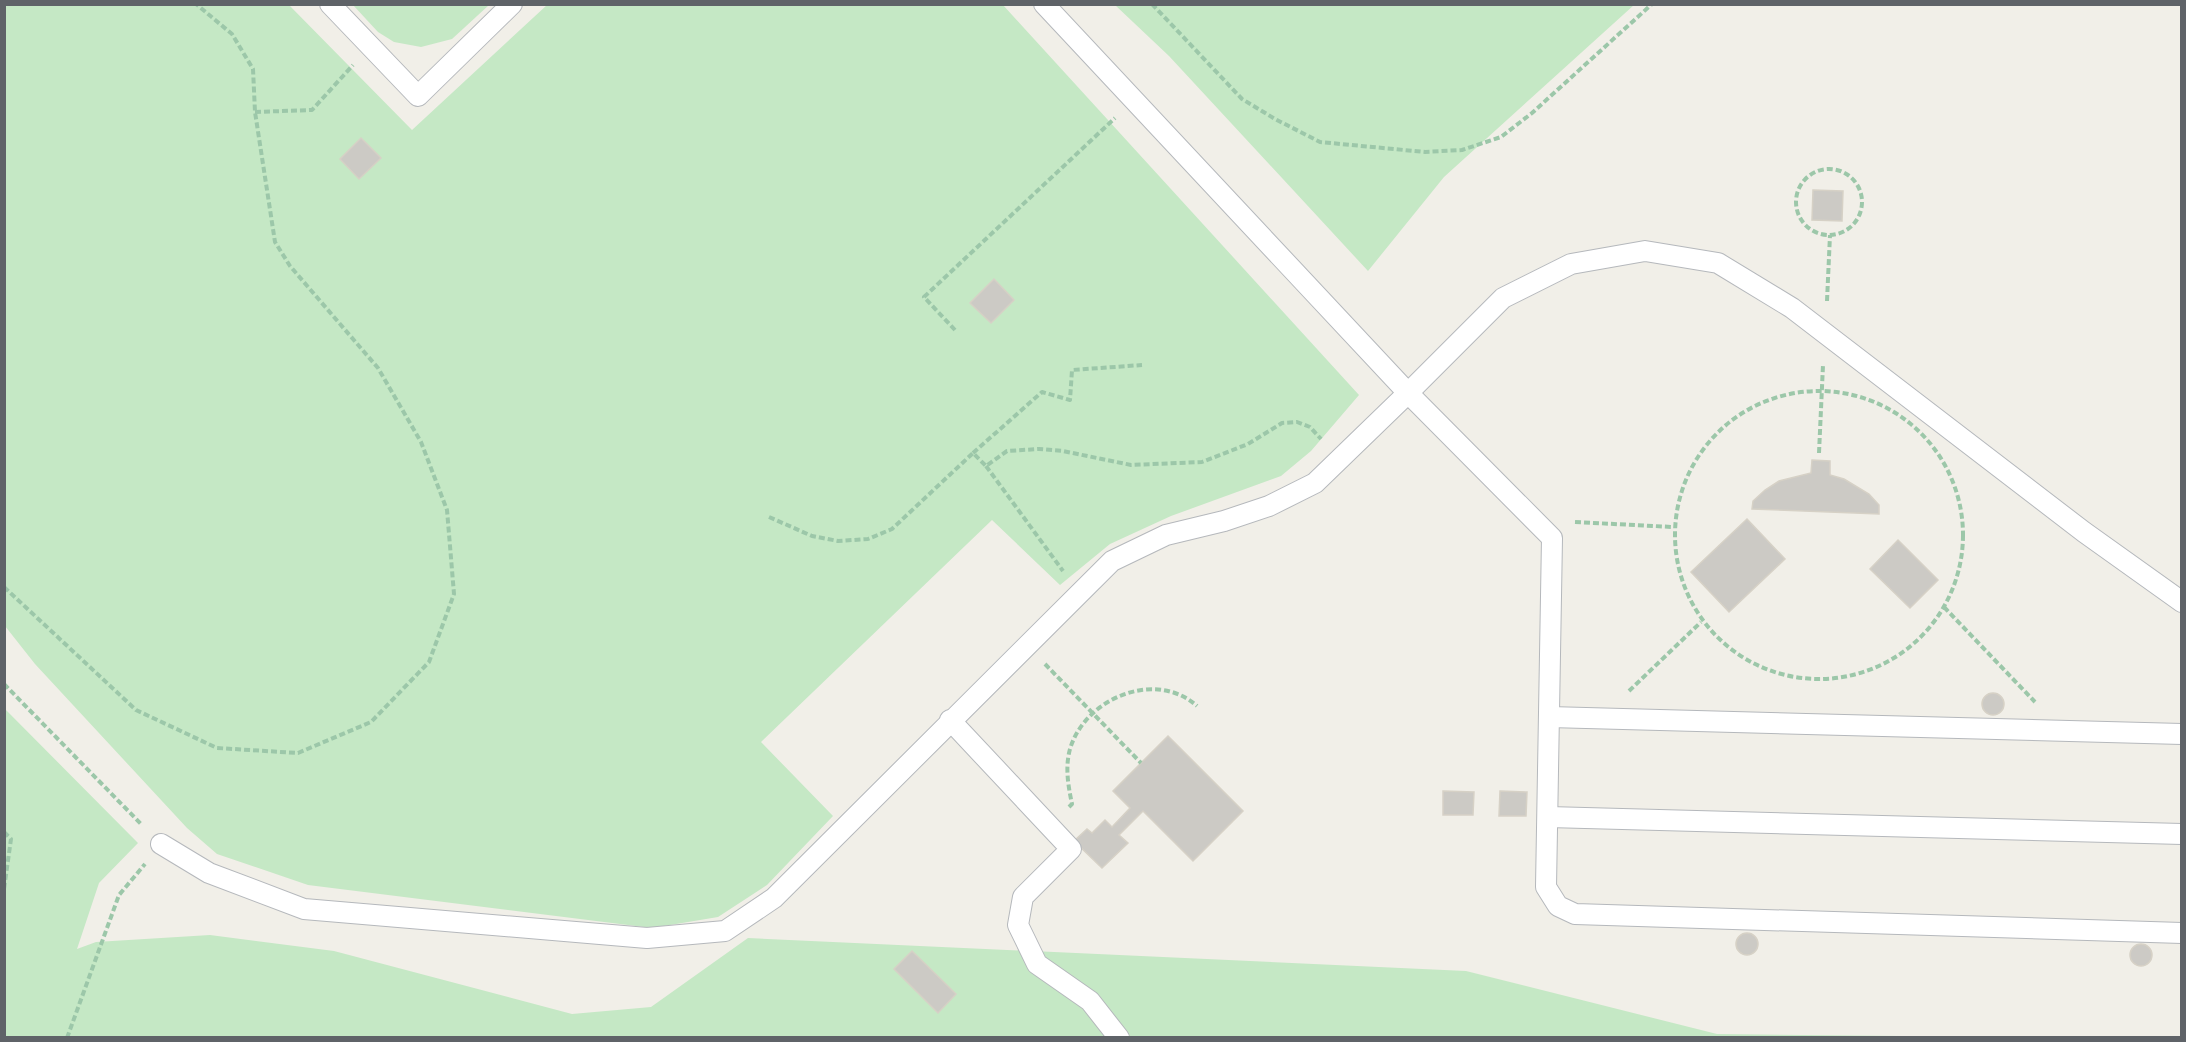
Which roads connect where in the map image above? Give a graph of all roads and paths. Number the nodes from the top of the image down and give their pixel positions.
1 (196, 4) edge
2 (330, 4) edge
3 (512, 4) edge
4 (1044, 4) edge
5 (1152, 4) edge
6 (1652, 4) edge
7 (370, 47) junction
8 (1133, 101) junction
9 (255, 111) junction
10 (1830, 235) junction
11 (955, 330) dead end
12 (1825, 335) junction
13 (1142, 364) dead end
14 (1822, 391) junction
15 (1408, 393) junction
16 (973, 453) junction
17 (1819, 453) dead end
18 (1340, 460) junction
19 (986, 466) junction
20 (769, 517) dead end
21 (1564, 521) dead end
22 (1674, 527) junction
23 (1065, 574) dead end
24 (4, 587) edge
25 (2181, 602) edge
26 (1944, 606) junction
27 (1701, 622) junction
28 (1025, 644) junction
29 (4, 684) edge
30 (1197, 706) dead end
31 (1092, 713) junction
32 (1549, 717) junction
33 (1600, 718) junction
34 (950, 720) junction
35 (2062, 730) junction
36 (2181, 734) edge
37 (1140, 763) dead end
38 (1548, 817) junction
39 (1050, 827) junction
40 (4, 832) edge
41 (2181, 834) edge
42 (161, 844) junction
43 (4, 889) edge
44 (2181, 933) edge
45 (67, 1038) edge
46 (1119, 1038) edge

1 - 9 path
2 - 7 lane
3 - 7 lane
4 - 8 lane
5 - 6 path
7 - 9 path
8 - 11 path
8 - 15 lane
9 - 24 path
10 - 10 path
10 - 12 path
12 - 14 path
12 - 15 lane
12 - 25 lane
13 - 16 path
14 - 17 path
14 - 22 path
14 - 26 path
15 - 18 lane
15 - 32 lane
16 - 19 path
16 - 20 path
18 - 19 path
18 - 28 lane
19 - 23 path
21 - 22 path
22 - 27 path
26 - 27 path
26 - 35 path
27 - 33 path
28 - 31 path
28 - 34 lane
29 - 42 path
30 - 31 path
31 - 37 path
31 - 39 path
32 - 33 lane
32 - 38 lane
33 - 35 lane
34 - 39 lane
34 - 42 lane
35 - 36 lane
38 - 41 lane
38 - 44 lane
39 - 46 lane
40 - 43 path
42 - 45 path

